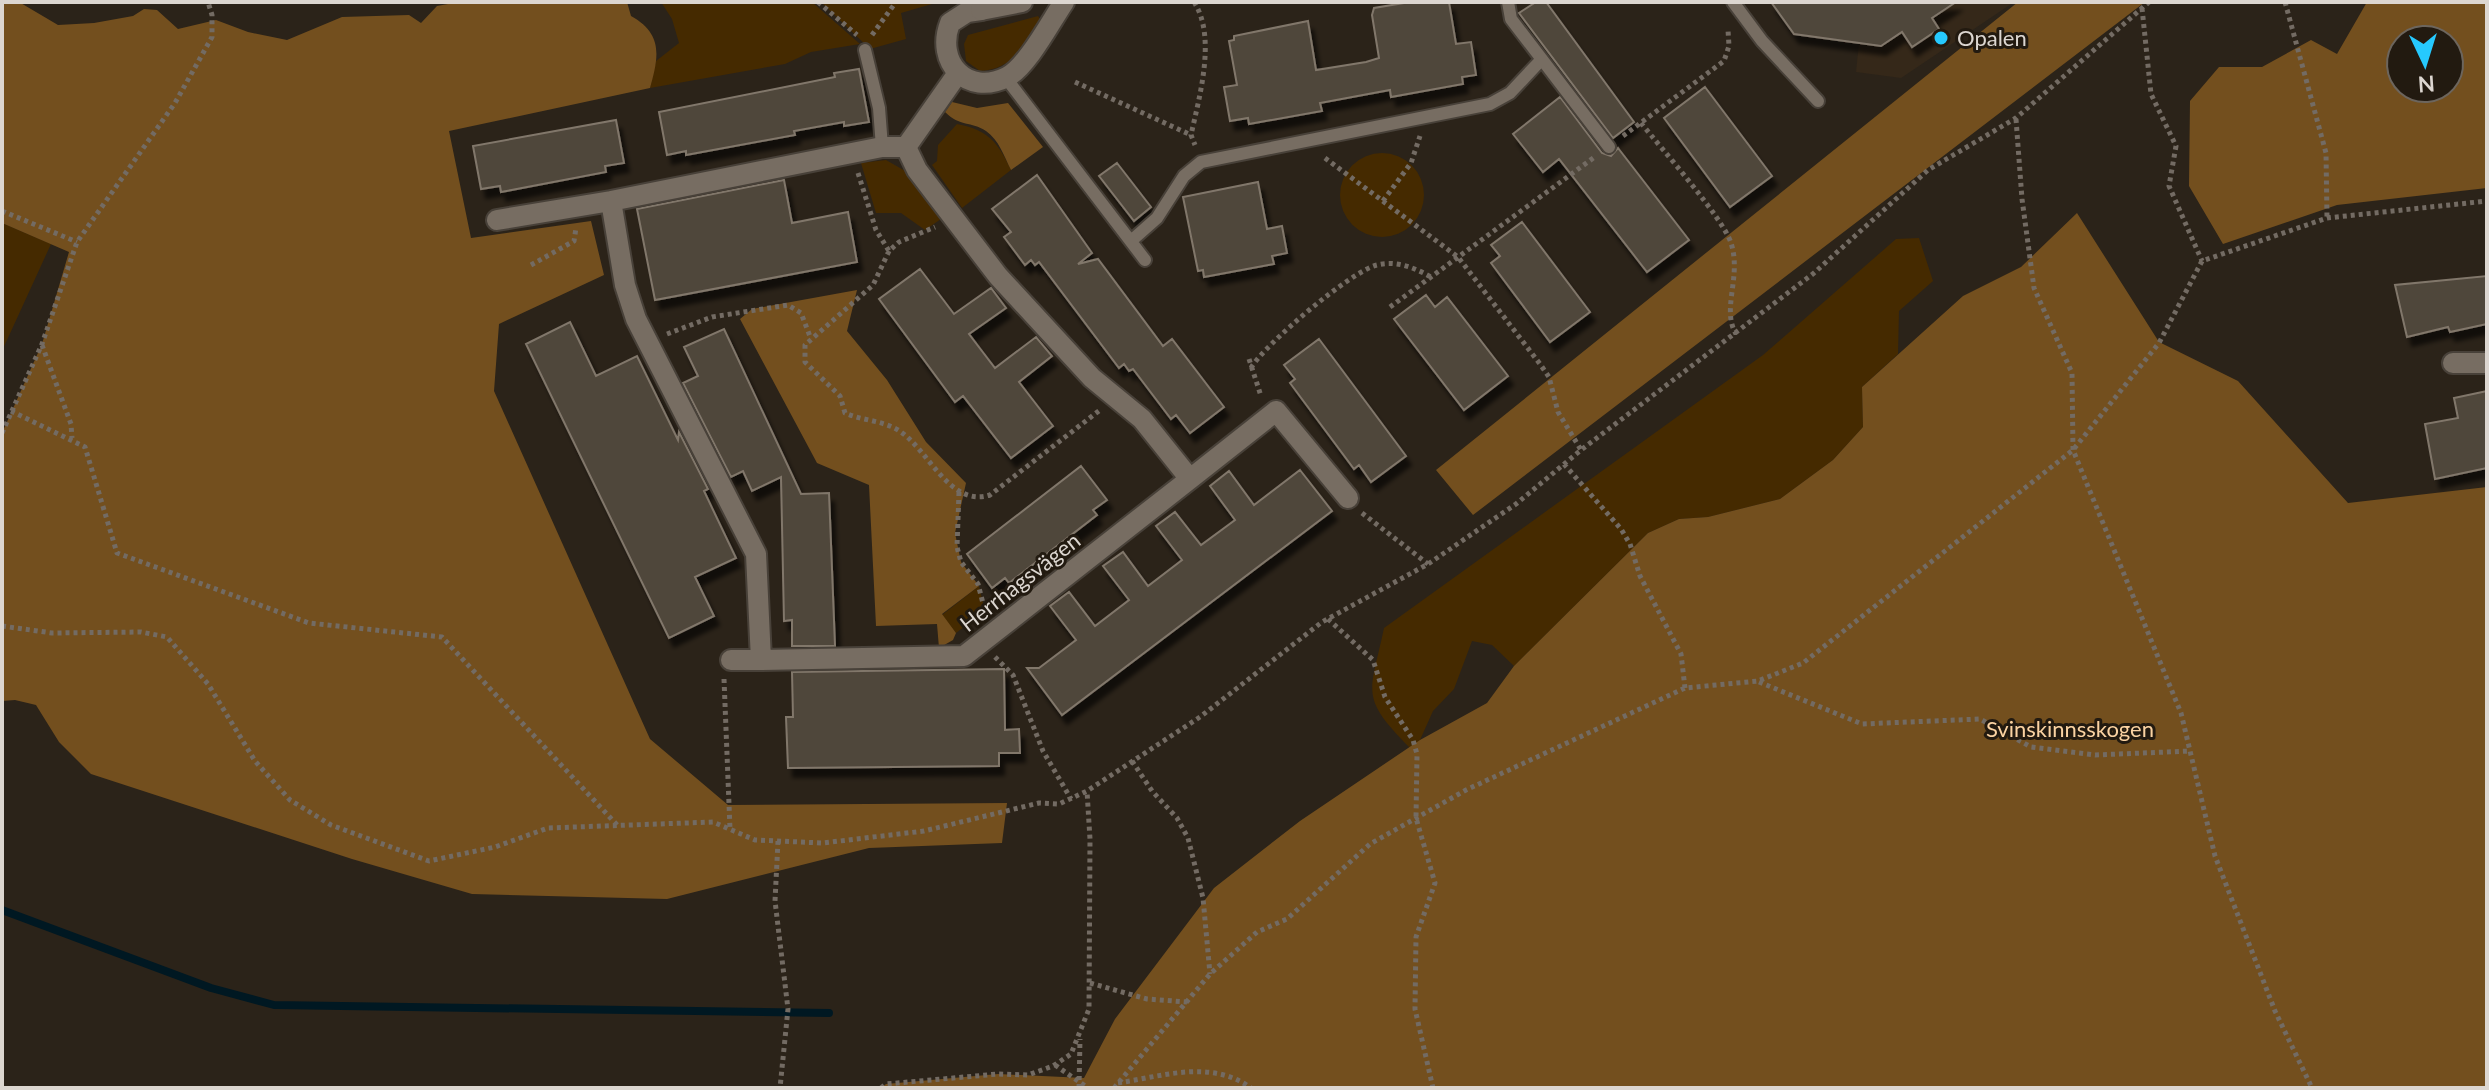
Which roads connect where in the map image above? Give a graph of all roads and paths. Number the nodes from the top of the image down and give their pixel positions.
1 (208, 2) edge
2 (818, 2) edge
3 (896, 2) edge
4 (1022, 2) edge
5 (1064, 2) edge
6 (1194, 2) edge
7 (1508, 2) edge
8 (2149, 2) edge
9 (2285, 2) edge
10 (1734, 3) edge
11 (2142, 7) junction
12 (865, 50) junction
13 (1542, 59) junction
14 (958, 73) junction
15 (1006, 78) junction
16 (1075, 82) dead end
17 (1818, 101) dead end
18 (1428, 116) junction
19 (2016, 118) junction
20 (1641, 123) junction
21 (1191, 135) junction
22 (1301, 140) junction
23 (882, 147) junction
24 (906, 147) junction
25 (1609, 147) junction
26 (852, 153) junction
27 (1201, 162) junction
28 (611, 201) junction
29 (1383, 201) junction
30 (2487, 201) edge
31 (574, 207) junction
32 (2, 211) edge
33 (2327, 218) junction
34 (497, 220) dead end
35 (917, 235) dead end
36 (1131, 241) junction
37 (77, 242) junction
38 (889, 251) junction
39 (1458, 257) junction
40 (1145, 260) dead end
41 (2202, 261) junction
42 (531, 265) dead end
43 (1431, 277) junction
44 (1390, 307) dead end
45 (1736, 334) junction
46 (811, 339) junction
47 (648, 343) junction
48 (42, 344) junction
49 (1249, 359) dead end
50 (2453, 363) dead end
51 (2487, 363) edge
52 (1251, 368) junction
53 (1116, 397) junction
54 (11, 411) junction
55 (1270, 415) junction
56 (2, 433) edge
57 (72, 438) junction
58 (1581, 450) junction
59 (2073, 450) junction
60 (1564, 464) junction
61 (1190, 479) junction
62 (959, 492) junction
63 (1348, 498) joint
64 (1428, 564) junction
65 (979, 586) dead end
66 (1328, 619) junction
67 (2, 626) edge
68 (981, 643) junction
69 (731, 660) joint
70 (761, 660) junction
71 (1758, 681) junction
72 (1685, 688) junction
73 (2190, 751) junction
74 (1132, 761) junction
75 (1087, 791) junction
76 (1071, 799) junction
77 (1416, 818) junction
78 (618, 826) junction
79 (730, 829) junction
80 (778, 841) junction
81 (1210, 974) junction
82 (1090, 983) junction
83 (1187, 1002) junction
84 (1081, 1034) junction
85 (1055, 1065) junction
86 (1078, 1080) junction
87 (1116, 1086) edge
88 (780, 1088) edge
89 (881, 1088) edge
90 (1079, 1088) edge
91 (1088, 1088) edge
92 (1251, 1088) edge
93 (1434, 1088) edge
94 (2312, 1088) edge

1 - 37 path
2 - 12 path
3 - 12 path
4 - 14 street
5 - 15 street
6 - 21 path
7 - 13 lane
8 - 11 path
9 - 33 path
10 - 17 lane
10 - 20 path
11 - 19 path
11 - 41 path
12 - 23 lane
13 - 18 lane
13 - 25 lane
14 - 15 street
14 - 24 street
15 - 36 lane
16 - 21 path
18 - 22 lane
18 - 29 path
19 - 45 path
19 - 59 path
20 - 25 path
20 - 45 path
21 - 27 path
22 - 27 lane
22 - 29 path
23 - 24 street
23 - 26 street
24 - 53 street
25 - 39 path
26 - 28 street
26 - 38 path
27 - 36 lane
28 - 31 street
28 - 47 street
29 - 39 path
30 - 33 path
31 - 34 street
31 - 42 path
32 - 37 path
33 - 41 path
35 - 38 path
36 - 40 lane
37 - 48 path
38 - 46 path
39 - 43 path
39 - 58 path
41 - 59 path
43 - 44 path
43 - 52 path
45 - 58 path
46 - 47 path
46 - 62 path
47 - 70 street
48 - 54 path
48 - 57 path
49 - 52 path
50 - 51 street
52 - 55 path
53 - 61 street
53 - 62 path
54 - 56 path
54 - 57 path
55 - 61 street, Herrhagsvägen
55 - 63 street
57 - 78 path
58 - 60 path
59 - 71 path
59 - 73 path
60 - 64 path
60 - 72 path
61 - 68 street, Herrhagsvägen
62 - 65 path
63 - 64 path
64 - 66 path
66 - 74 path
66 - 77 path
67 - 78 path
68 - 70 street, Herrhagsvägen
68 - 76 path
69 - 70 street, Herrhagsvägen
69 - 79 path
71 - 72 path
71 - 73 path
72 - 77 path
73 - 94 path
74 - 75 path
74 - 81 path
75 - 76 path
75 - 82 path
76 - 80 path
77 - 81 path
77 - 93 path
78 - 79 path
79 - 80 path
80 - 88 path
81 - 83 path
82 - 83 path
82 - 84 path
83 - 87 path
84 - 85 path
84 - 86 path
85 - 86 path
85 - 89 path
86 - 90 path
86 - 91 path
87 - 92 path

